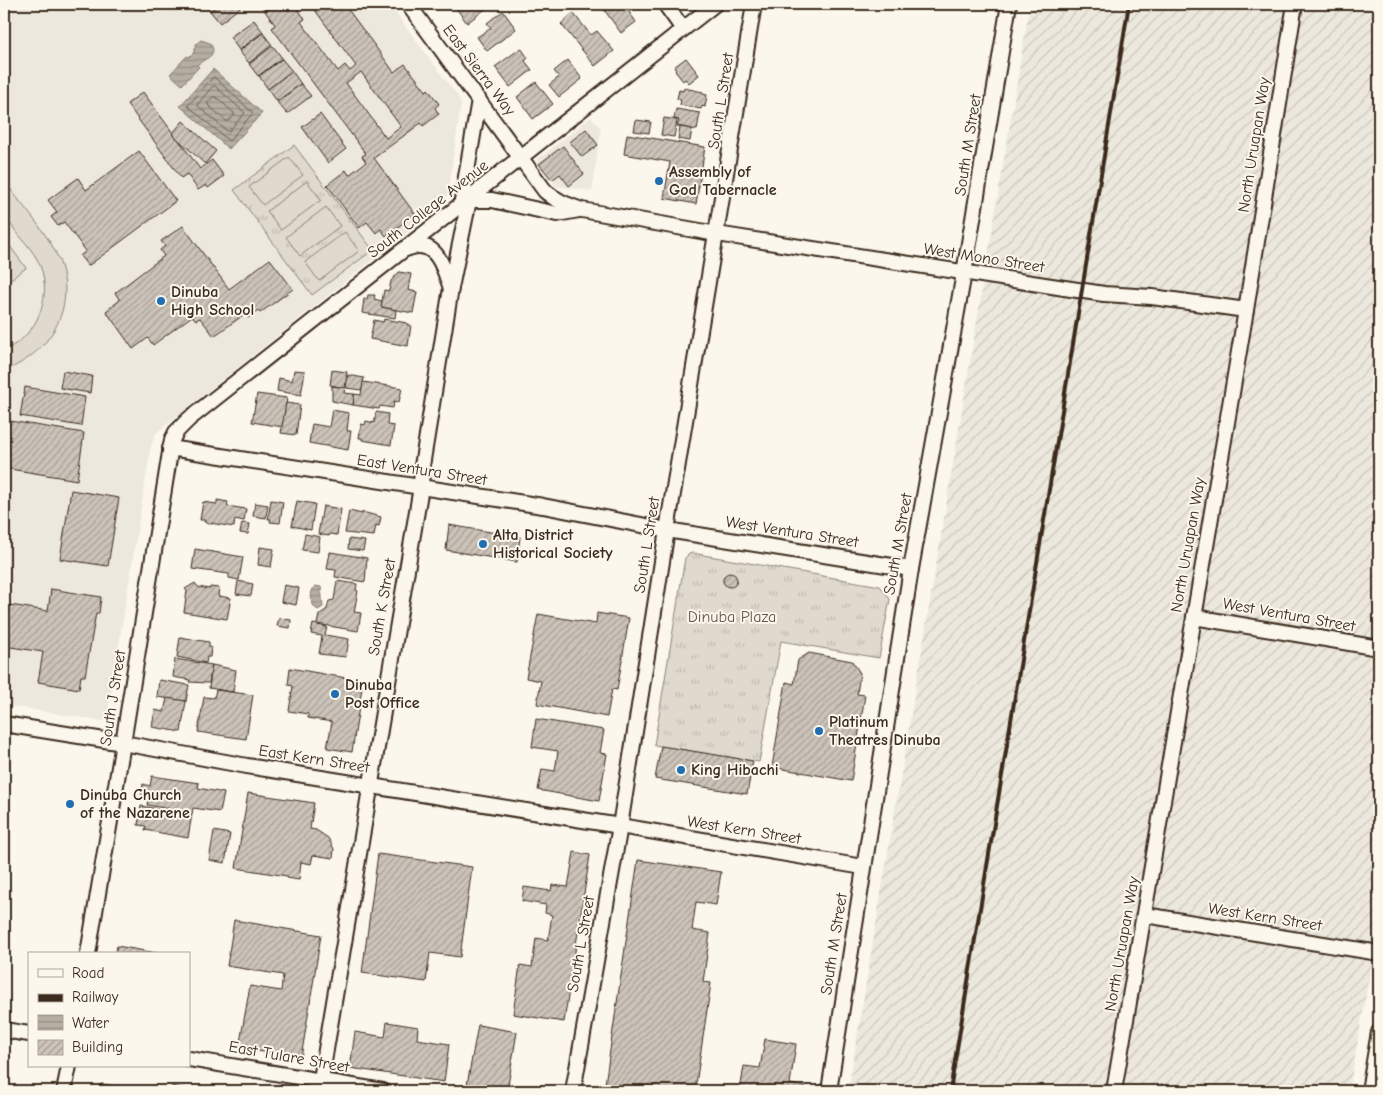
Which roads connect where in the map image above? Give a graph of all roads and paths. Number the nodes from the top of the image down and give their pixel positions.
1 (408, 4) edge
2 (665, 4) edge
3 (715, 4) edge
4 (754, 4) edge
5 (1009, 4) edge
6 (1295, 4) edge
7 (683, 29) junction
8 (479, 100) junction
9 (522, 158) junction
10 (465, 203) junction
11 (582, 210) junction
12 (717, 234) junction
13 (405, 250) junction
14 (964, 273) junction
15 (451, 288) junction
16 (1246, 310) junction
17 (170, 448) junction
18 (421, 487) junction
19 (667, 530) junction
20 (911, 569) junction
21 (1194, 617) junction
22 (1379, 648) edge
23 (4, 724) edge
24 (123, 743) junction
25 (369, 786) junction
26 (620, 826) junction
27 (863, 867) junction
28 (1145, 915) junction
29 (88, 952) edge
30 (1379, 953) edge
31 (4, 1030) edge
32 (1379, 1032) edge
33 (28, 1034) edge
34 (190, 1058) edge
35 (69, 1068) edge
36 (319, 1086) edge
37 (64, 1091) edge
38 (383, 1091) edge
39 (573, 1091) edge
40 (829, 1091) edge
41 (1114, 1091) edge
42 (1369, 1091) edge

1 - 8 street, East Sierra Way
2 - 7 street
3 - 7 street, South College Avenue
4 - 12 street, South L Street
5 - 14 street, South M Street
6 - 16 street, North Uruapan Way
7 - 9 street, South College Avenue
8 - 9 street, East Sierra Way
8 - 10 street, South K Street
9 - 10 street, South College Avenue
9 - 11 street, East Sierra Way
10 - 11 street
10 - 13 street, South College Avenue
10 - 15 street, South K Street
11 - 12 street, West Mono Street
12 - 14 street, West Mono Street
12 - 19 street, South L Street
13 - 15 street
13 - 17 street, South College Avenue
14 - 16 street, West Mono Street
14 - 20 street, South M Street
15 - 18 street, South K Street
16 - 21 street, North Uruapan Way
17 - 18 street, East Ventura Street
17 - 24 street, South J Street
18 - 19 street, East Ventura Street
18 - 25 street, South K Street
19 - 20 street, West Ventura Street
19 - 26 street, South L Street
20 - 27 street, South M Street
21 - 22 street, West Ventura Street
21 - 28 street, North Uruapan Way
23 - 24 street, East Kern Street
24 - 25 street, East Kern Street
24 - 29 street, South J Street
25 - 26 street, East Kern Street
25 - 36 street, South K Street
26 - 27 street, West Kern Street
26 - 39 street, South L Street
27 - 40 street, South M Street
28 - 30 street, West Kern Street
28 - 41 street, North Uruapan Way
31 - 33 street
32 - 42 street
34 - 36 street, East Tulare Street
35 - 37 street
36 - 38 street, East Tulare Street

